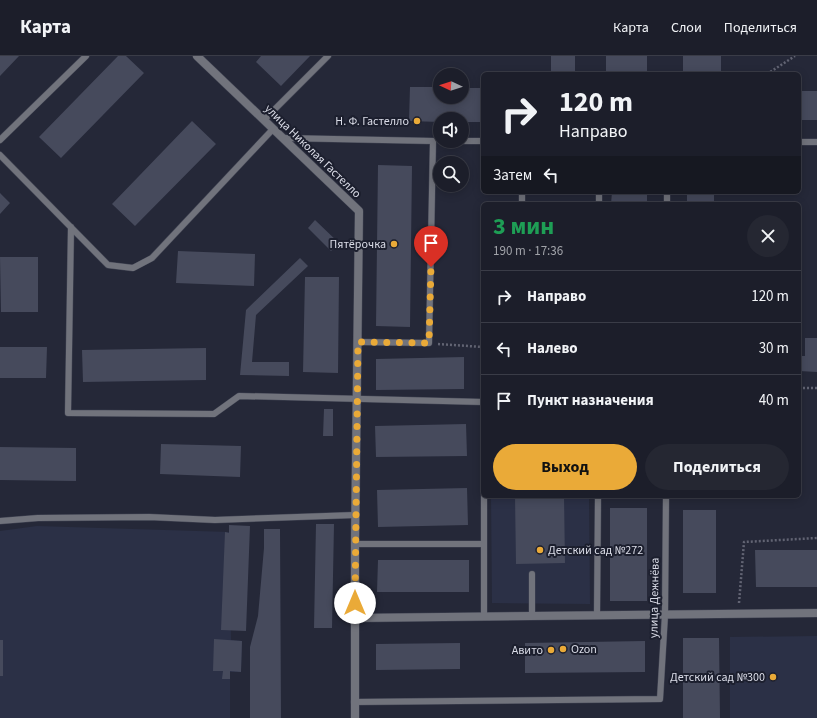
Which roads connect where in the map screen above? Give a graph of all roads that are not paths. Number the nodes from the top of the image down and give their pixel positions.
1 (86, 56) edge
2 (197, 56) edge
3 (328, 56) edge
4 (264, 120) junction
5 (273, 129) junction
6 (283, 138) junction
7 (0, 140) edge
8 (433, 141) edge
9 (469, 141) edge
10 (481, 141) edge
11 (801, 142) edge
12 (817, 142) edge
13 (437, 148) edge
14 (0, 155) edge
15 (72, 227) junction
16 (358, 342) junction
17 (357, 399) junction
18 (481, 402) edge
19 (484, 498) edge
20 (598, 498) edge
21 (666, 498) edge
22 (355, 515) junction
23 (0, 521) edge
24 (354, 544) junction
25 (484, 544) junction
26 (532, 574) dead end
27 (817, 613) edge
28 (666, 615) junction
29 (532, 616) junction
30 (597, 616) junction
31 (484, 617) junction
32 (355, 618) junction
33 (354, 702) junction
34 (354, 718) edge

1 - 7 lane
2 - 4 street, улица Николая Гастелло
3 - 4 lane
4 - 5 street, улица Николая Гастелло
5 - 6 street, улица Николая Гастелло
5 - 15 lane
6 - 8 lane
6 - 16 street, улица Николая Гастелло
9 - 10 lane
11 - 12 lane
13 - 16 lane
14 - 15 lane
15 - 17 lane
16 - 17 street, улица Николая Гастелло
17 - 18 lane
17 - 22 street, улица Николая Гастелло
19 - 25 lane
20 - 30 lane
21 - 28 lane, улица Дежнёва
22 - 23 lane
22 - 24 street, улица Николая Гастелло
24 - 25 lane
24 - 32 street, улица Николая Гастелло
25 - 31 lane
26 - 29 lane
27 - 28 street
28 - 30 street
28 - 33 lane, улица Дежнёва
29 - 30 street
29 - 31 street
31 - 32 street
32 - 33 street, улица Николая Гастелло
33 - 34 street, улица Николая Гастелло

